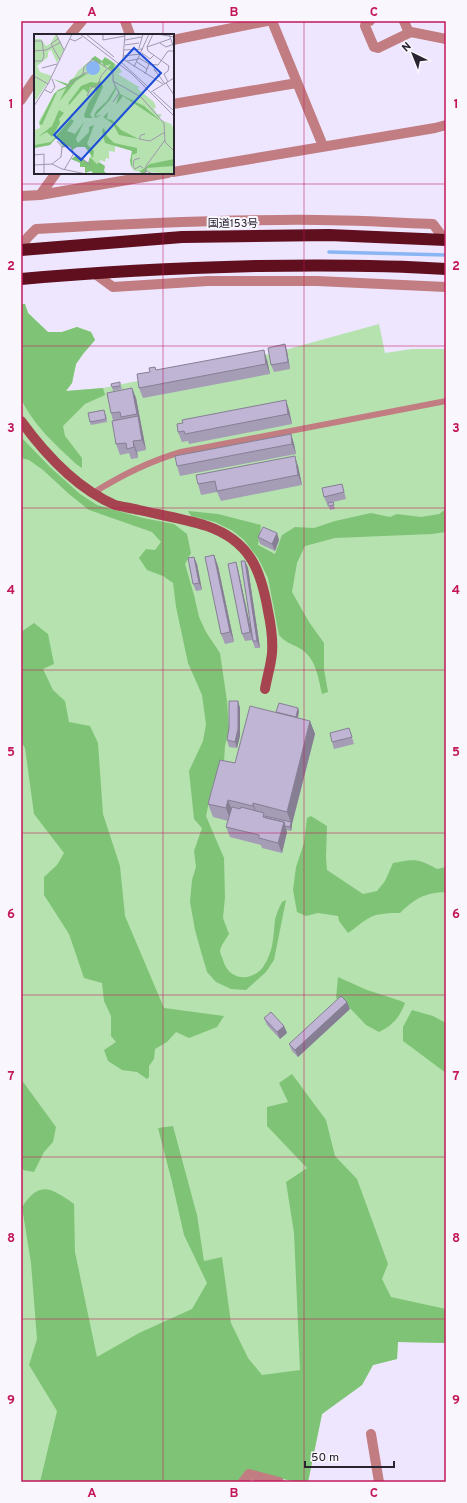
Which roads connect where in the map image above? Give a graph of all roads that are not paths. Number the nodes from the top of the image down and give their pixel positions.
1 (82, 21) edge
2 (125, 21) edge
3 (267, 21) edge
4 (272, 21) edge
5 (370, 21) edge
6 (404, 21) edge
7 (409, 33) junction
8 (71, 34) edge
9 (130, 34) edge
10 (446, 39) edge
11 (174, 40) edge
12 (34, 80) edge
13 (297, 83) junction
14 (21, 100) edge
15 (174, 104) edge
16 (446, 125) edge
17 (323, 146) junction
18 (174, 172) edge
19 (55, 174) edge
20 (162, 174) edge
21 (40, 195) junction
22 (21, 196) edge
23 (445, 240) edge
24 (21, 248) edge
25 (288, 266) junction
26 (446, 269) edge
27 (94, 273) junction
28 (21, 280) edge
29 (286, 281) junction
30 (446, 287) edge
31 (446, 401) edge
32 (21, 422) edge
33 (93, 493) junction
34 (265, 689) dead end
35 (371, 1434) dead end
36 (243, 1482) edge
37 (279, 1482) edge
38 (379, 1482) edge

1 - 8 street
2 - 9 street
3 - 11 street
4 - 13 street
5 - 7 street
6 - 7 street
7 - 10 street
12 - 14 street
13 - 15 street
13 - 17 street
16 - 17 street
17 - 18 street
19 - 21 street
20 - 21 street
21 - 22 street
23 - 24 highway, 国道153号
23 - 24 street
25 - 26 highway
25 - 27 highway
25 - 29 street
27 - 28 highway
27 - 29 street
29 - 30 street
31 - 33 lane
32 - 33 street
33 - 34 street
35 - 38 street
36 - 37 street

